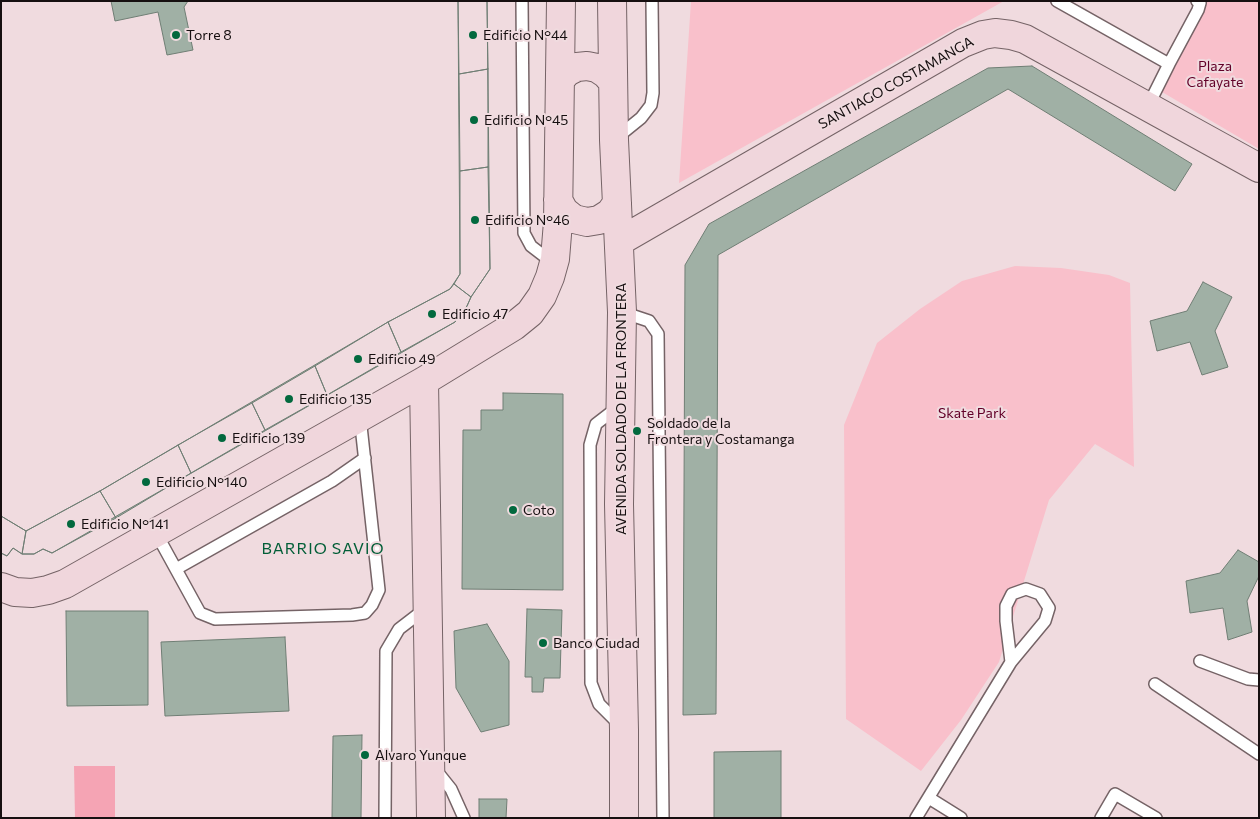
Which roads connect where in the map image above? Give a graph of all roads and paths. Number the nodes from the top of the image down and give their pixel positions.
1 (522, 1) edge
2 (561, 1) edge
3 (612, 1) edge
4 (652, 1) edge
5 (1057, 1) edge
6 (1198, 1) edge
7 (1169, 64) junction
8 (560, 80) junction
9 (613, 82) junction
10 (1148, 106) junction
11 (614, 140) junction
12 (1259, 168) edge
13 (558, 200) junction
14 (617, 203) junction
15 (620, 241) junction
16 (553, 268) junction
17 (622, 312) junction
18 (424, 381) junction
19 (360, 417) junction
20 (364, 458) junction
21 (156, 533) junction
22 (176, 569) junction
23 (1, 587) edge
24 (428, 606) junction
25 (1200, 661) dead end
26 (1011, 662) junction
27 (1259, 680) edge
28 (1155, 684) dead end
29 (1259, 754) edge
30 (431, 764) junction
31 (929, 798) junction
32 (386, 818) edge
33 (431, 818) edge
34 (464, 818) edge
35 (624, 818) edge
36 (663, 818) edge
37 (916, 818) edge
38 (961, 818) edge
39 (1101, 818) edge
40 (1156, 818) edge

1 - 16 lane
2 - 8 street
3 - 9 street, AVENIDA SOLDADO DE LA FRONTERA
4 - 11 lane
5 - 7 lane
6 - 7 lane
7 - 10 lane
8 - 9 street
8 - 13 street
9 - 11 street, AVENIDA SOLDADO DE LA FRONTERA
10 - 12 street, SANTIAGO COSTAMANGA
10 - 15 street, SANTIAGO COSTAMANGA
11 - 14 street, AVENIDA SOLDADO DE LA FRONTERA
13 - 14 street
13 - 16 street
14 - 15 street, AVENIDA SOLDADO DE LA FRONTERA
15 - 17 street, AVENIDA SOLDADO DE LA FRONTERA
16 - 18 street
17 - 35 street, AVENIDA SOLDADO DE LA FRONTERA
17 - 36 lane
18 - 19 street
18 - 24 street
19 - 20 lane
19 - 21 street
20 - 22 lane
20 - 22 lane
21 - 22 lane
21 - 23 street
24 - 30 street
24 - 32 lane
25 - 27 lane
26 - 26 lane
26 - 31 lane
28 - 29 lane
30 - 33 street
30 - 34 lane
31 - 37 lane
31 - 38 lane
39 - 40 lane

